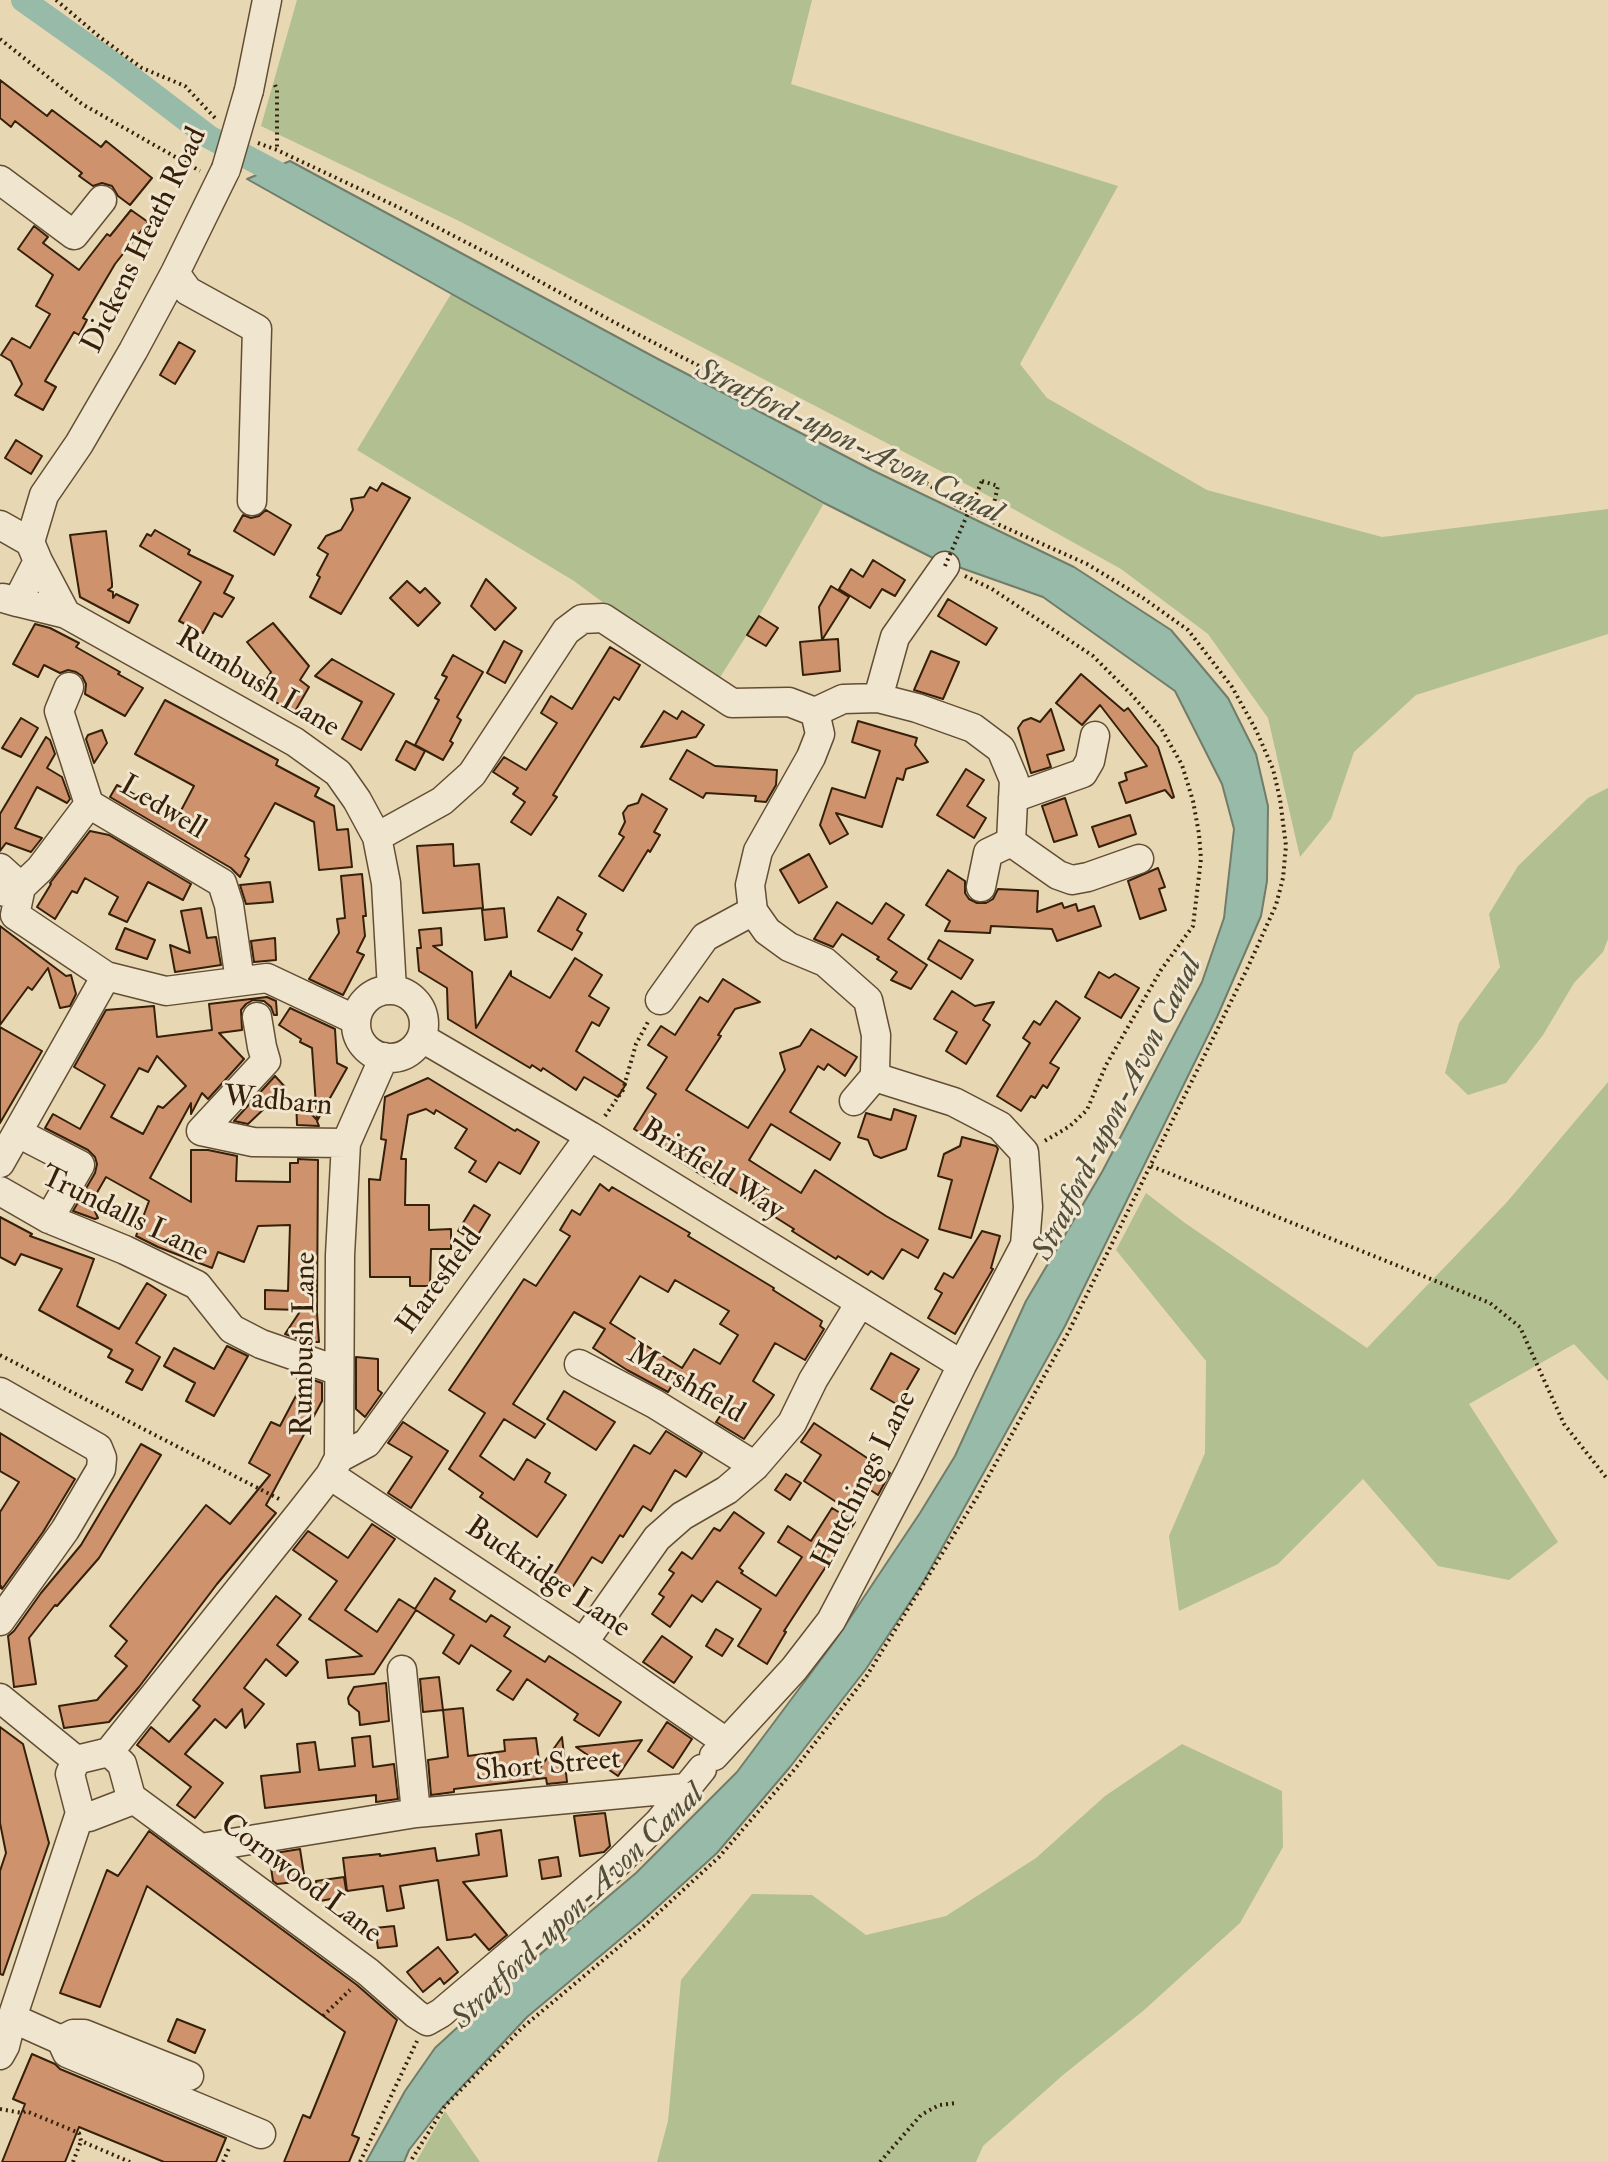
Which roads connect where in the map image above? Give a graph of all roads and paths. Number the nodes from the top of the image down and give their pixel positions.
1 (56, 0) edge
2 (267, 0) edge
3 (0, 39) edge
4 (224, 127) dead end
5 (253, 142) dead end
6 (277, 150) dead end
7 (223, 176) junction
8 (0, 180) edge
9 (102, 200) dead end
10 (175, 273) junction
11 (44, 495) junction
12 (252, 501) dead end
13 (990, 520) dead end
14 (0, 523) edge
15 (34, 552) junction
16 (945, 566) joint
17 (9, 600) edge
18 (66, 614) junction
19 (69, 687) dead end
20 (878, 698) junction
21 (815, 712) junction
22 (1095, 736) dead end
23 (1013, 798) junction
24 (89, 804) junction
25 (377, 837) junction
26 (1011, 842) junction
27 (1139, 859) dead end
28 (0, 868) edge
29 (981, 887) dead end
30 (11, 890) edge
31 (753, 911) junction
32 (106, 976) junction
33 (392, 990) junction
34 (251, 994) junction
35 (660, 1000) joint
36 (356, 1020) junction
37 (422, 1038) junction
38 (384, 1057) junction
39 (877, 1074) junction
40 (854, 1101) dead end
41 (18, 1133) junction
42 (590, 1136) junction
43 (346, 1143) junction
44 (0, 1163) edge
45 (0, 1191) edge
46 (49, 1219) junction
47 (860, 1303) junction
48 (0, 1355) edge
49 (579, 1364) dead end
50 (962, 1365) junction
51 (339, 1371) junction
52 (0, 1392) edge
53 (335, 1466) junction
54 (755, 1466) junction
55 (1608, 1480) edge
56 (302, 1511) junction
57 (0, 1621) edge
58 (583, 1643) junction
59 (402, 1670) dead end
60 (0, 1698) edge
61 (109, 1752) junction
62 (76, 1760) junction
63 (707, 1764) junction
64 (131, 1797) junction
65 (80, 1813) junction
66 (416, 1813) junction
67 (201, 1848) junction
68 (368, 1972) junction
69 (323, 2016) dead end
70 (12, 2018) junction
71 (427, 2021) junction
72 (61, 2040) junction
73 (0, 2055) edge
74 (189, 2076) dead end
75 (957, 2103) dead end
76 (0, 2109) edge
77 (261, 2134) dead end
78 (81, 2141) junction
79 (73, 2162) edge
80 (130, 2162) edge
81 (360, 2162) edge
82 (410, 2162) edge
83 (880, 2162) edge

1 - 4 path
2 - 7 street, Dickens Heath Road, bridge
3 - 7 path
5 - 6 path
7 - 10 street, Dickens Heath Road
8 - 9 street
10 - 11 street, Dickens Heath Road
10 - 12 street
11 - 14 street, Dickens Heath Road
11 - 15 street, Dickens Heath Road
13 - 16 path, bridge
14 - 15 street
15 - 17 street, Dickens Heath Road
15 - 18 street
16 - 20 street
17 - 18 street, Rumbush Lane
18 - 25 street, Rumbush Lane
19 - 24 street, Ledwell
20 - 21 street
20 - 23 street
21 - 25 street
21 - 31 street
22 - 23 street
23 - 26 street
24 - 30 street
24 - 34 street, Ledwell
25 - 33 street, Rumbush Lane
26 - 27 street
26 - 29 street
28 - 30 street
30 - 32 street
31 - 35 street
31 - 39 street
32 - 34 street
32 - 41 street, Trundalls Lane
33 - 36 street
33 - 37 street
34 - 36 street
34 - 43 street, Wadbarn
35 - 42 path
36 - 38 street
37 - 38 street
37 - 42 street, Brixfield Way
38 - 43 street, Rumbush Lane
39 - 40 street
39 - 50 street, Hutchings Lane
41 - 44 street, Trundalls Lane
41 - 46 street
42 - 47 street, Brixfield Way
42 - 53 street, Haresfield
43 - 51 street, Rumbush Lane
45 - 46 street, Trundalls Lane
46 - 51 street, Trundalls Lane
47 - 50 street, Brixfield Way
47 - 54 street, Marshfield
48 - 56 path
49 - 54 street, Marshfield
50 - 63 street, Hutchings Lane
51 - 53 street, Rumbush Lane
52 - 57 street
53 - 56 street, Rumbush Lane
53 - 58 street, Buckridge Lane
54 - 58 street, Marshfield
55 - 82 path
56 - 61 street, Rumbush Lane
58 - 63 street, Buckridge Lane
59 - 66 street
60 - 62 street
61 - 62 street
61 - 64 street
62 - 65 street
63 - 66 street, Short Street
63 - 71 street, Hutchings Lane
64 - 65 street
64 - 67 street, Cornwood Lane
65 - 70 street
66 - 67 street, Short Street
67 - 68 street, Cornwood Lane
68 - 69 path
68 - 71 street, Cornwood Lane
70 - 72 street
70 - 73 street
71 - 81 path
72 - 74 street
72 - 77 street
75 - 83 path
76 - 78 path
78 - 79 path
78 - 80 path

